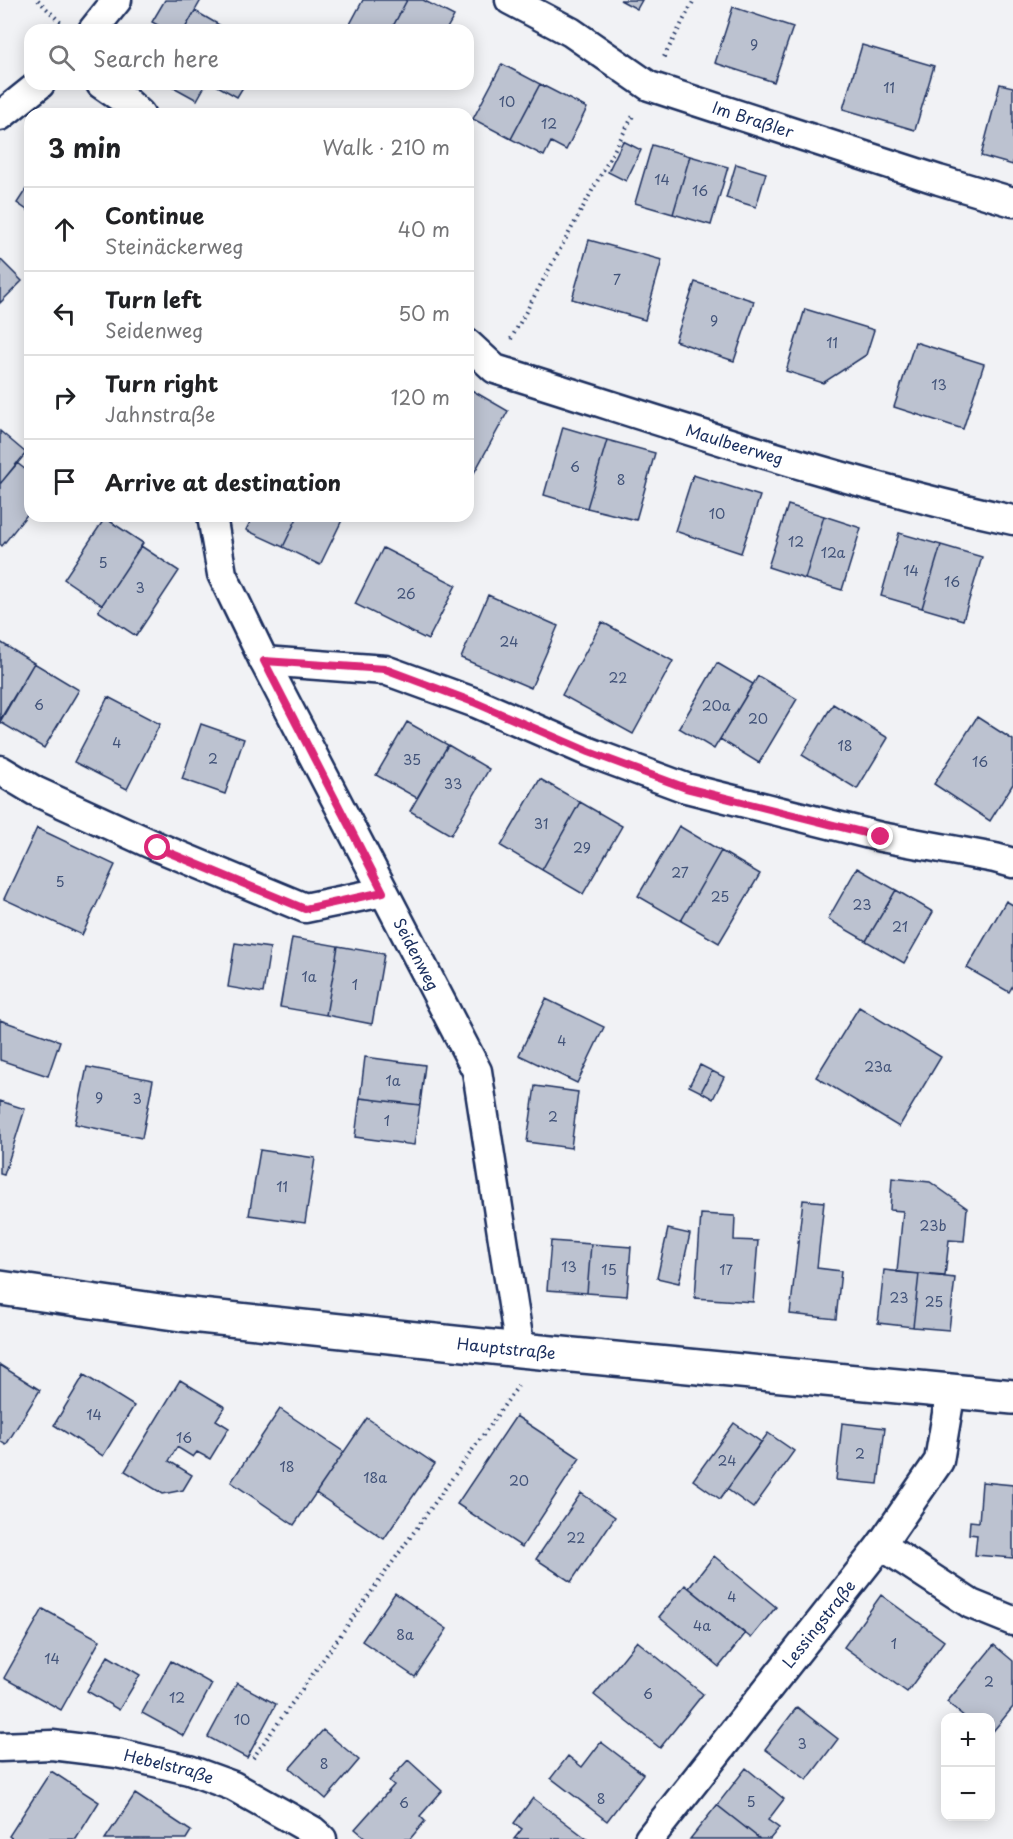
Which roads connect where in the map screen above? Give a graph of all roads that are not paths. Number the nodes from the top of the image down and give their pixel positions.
1 (117, 0) edge
2 (510, 0) edge
3 (98, 24) edge
4 (32, 90) edge
5 (110, 90) edge
6 (134, 108) edge
7 (0, 116) edge
8 (1013, 201) edge
9 (474, 350) edge
10 (1013, 520) edge
11 (213, 522) edge
12 (264, 661) junction
13 (0, 770) edge
14 (1013, 863) edge
15 (383, 892) junction
16 (0, 1288) edge
17 (531, 1351) junction
18 (951, 1390) junction
19 (1013, 1397) edge
20 (881, 1545) junction
21 (1013, 1621) edge
22 (0, 1747) edge
23 (322, 1839) edge
24 (650, 1839) edge

1 - 3 street
2 - 8 street, Im Braßler
4 - 7 street
5 - 6 street
9 - 10 street, Maulbeerweg
11 - 12 street, Seidenweg
12 - 14 street
12 - 15 street, Seidenweg
13 - 15 street
15 - 17 street, Seidenweg
16 - 17 main road, Hauptstraße
17 - 18 main road, Hauptstraße
18 - 19 main road, Hauptstraße
18 - 20 street, Lessingstraße
20 - 21 street
20 - 24 street, Lessingstraße
22 - 23 street, Hebelstraße

